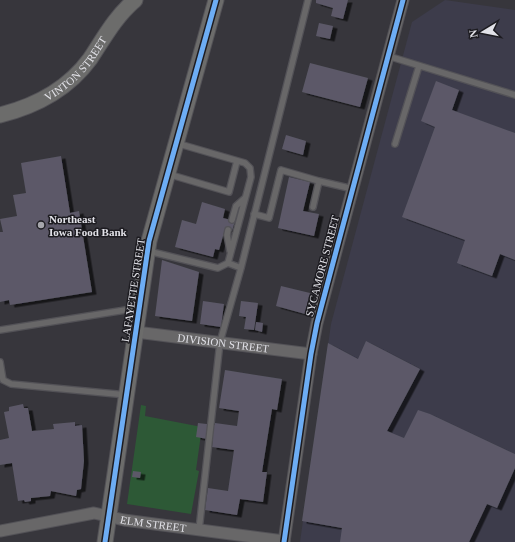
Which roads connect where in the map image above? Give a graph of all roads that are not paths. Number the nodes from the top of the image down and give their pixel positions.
1 (134, 0) edge
2 (216, 0) edge
3 (308, 0) edge
4 (403, 0) edge
5 (388, 56) junction
6 (419, 66) junction
7 (515, 95) edge
8 (0, 115) edge
9 (176, 143) junction
10 (395, 144) dead end
11 (237, 160) junction
12 (167, 174) junction
13 (319, 181) junction
14 (353, 189) junction
15 (245, 198) junction
16 (313, 207) dead end
17 (254, 214) junction
18 (232, 220) dead end
19 (228, 230) dead end
20 (148, 250) junction
21 (231, 254) junction
22 (228, 263) junction
23 (241, 268) junction
24 (140, 308) junction
25 (0, 330) edge
26 (136, 332) junction
27 (220, 342) junction
28 (311, 354) junction
29 (0, 362) edge
30 (127, 395) junction
31 (110, 517) junction
32 (199, 530) junction
33 (0, 531) edge
34 (284, 541) edge
35 (105, 542) edge

1 - 8 street, VINTON STREET
2 - 9 street, LAFAYETTE STREET
3 - 17 lane
4 - 5 street, SYCAMORE STREET
5 - 6 lane
5 - 14 street, SYCAMORE STREET
6 - 7 lane
6 - 10 lane
9 - 11 lane
9 - 12 street, LAFAYETTE STREET
11 - 12 lane
11 - 15 lane
12 - 20 street, LAFAYETTE STREET
13 - 14 lane
13 - 16 lane
13 - 17 lane
14 - 28 street, SYCAMORE STREET
15 - 18 lane
15 - 21 lane
17 - 23 lane
19 - 21 lane
20 - 22 lane
20 - 24 street, LAFAYETTE STREET
21 - 22 lane
22 - 23 lane
23 - 27 lane
24 - 25 lane
24 - 26 street, LAFAYETTE STREET
26 - 27 street, DIVISION STREET
26 - 30 street, LAFAYETTE STREET
27 - 28 street, DIVISION STREET
27 - 32 lane
28 - 34 street, SYCAMORE STREET
29 - 30 lane
30 - 31 street, LAFAYETTE STREET
31 - 32 street, ELM STREET
31 - 33 street, ELM STREET
31 - 35 street, LAFAYETTE STREET
32 - 34 street, ELM STREET

